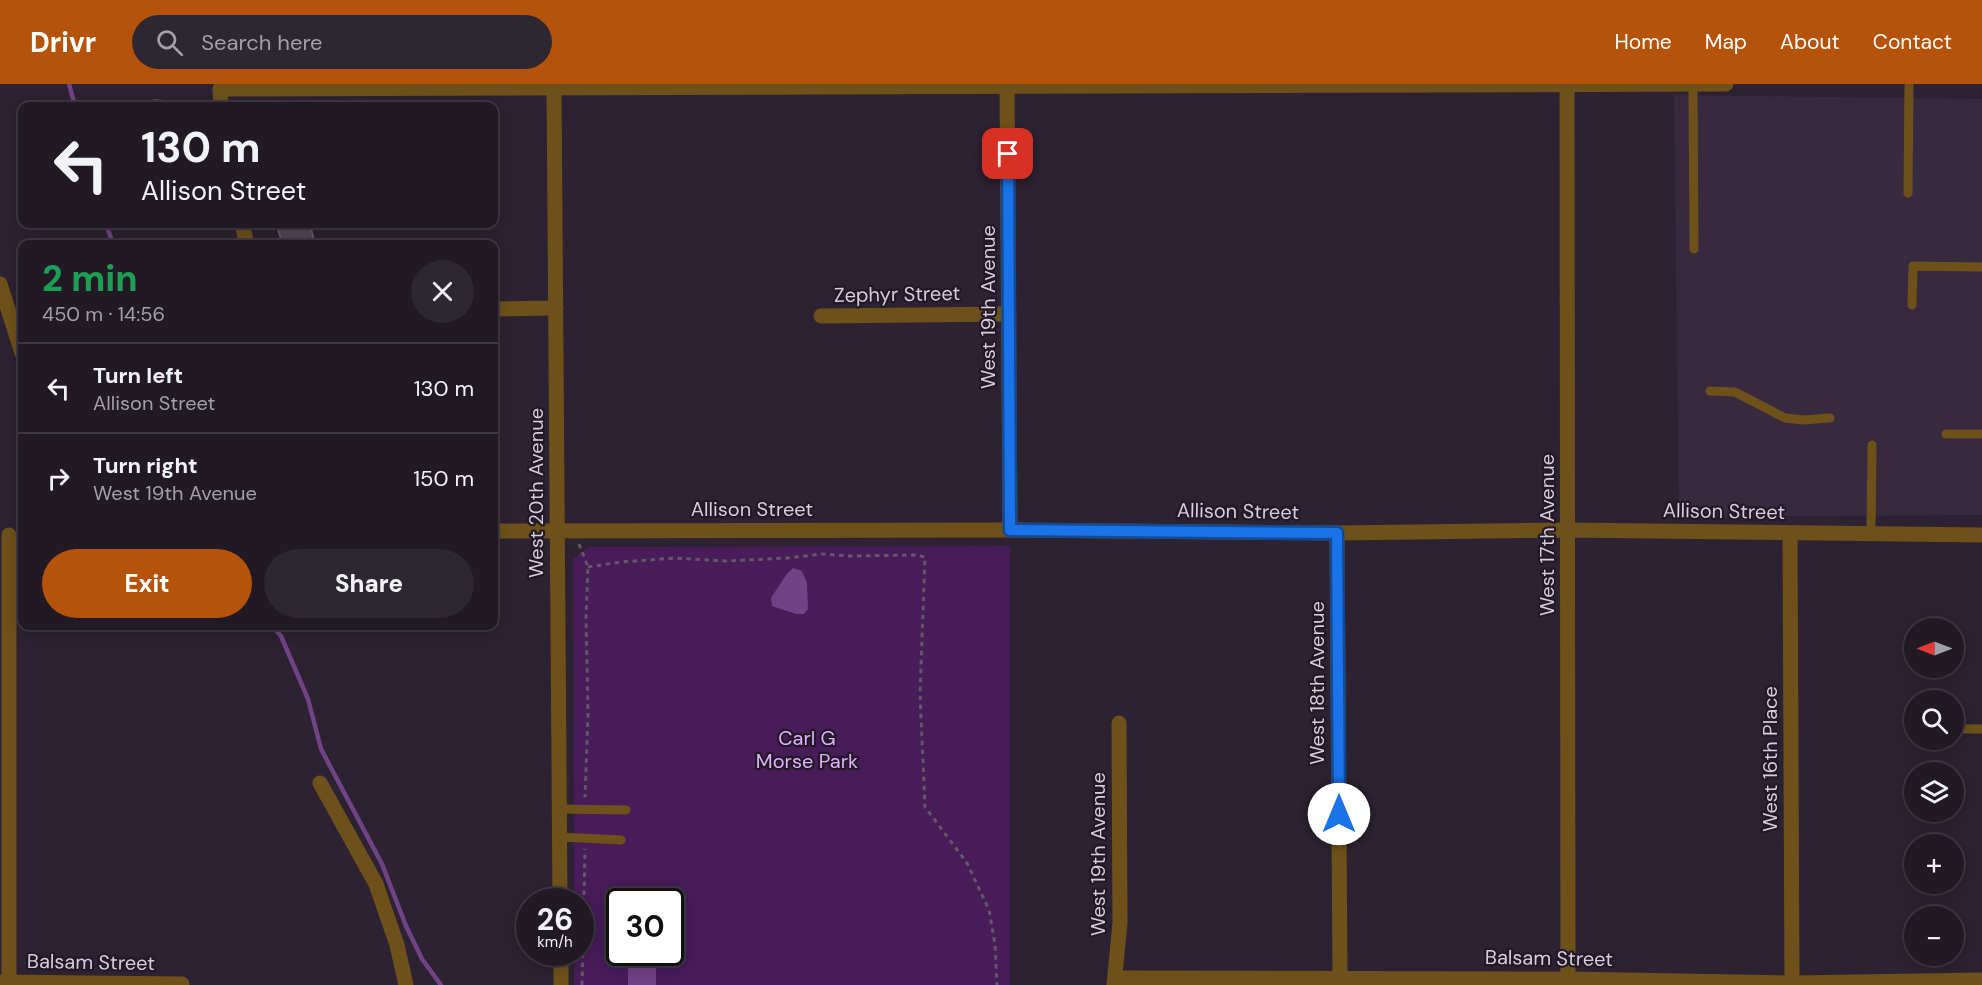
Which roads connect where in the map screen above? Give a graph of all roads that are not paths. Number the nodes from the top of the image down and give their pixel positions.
1 (1465, 84) edge
2 (1692, 84) edge
3 (1726, 84) edge
4 (1909, 84) edge
5 (554, 85) edge
6 (1007, 85) edge
7 (1567, 85) edge
8 (221, 102) edge
9 (1908, 192) dead end
10 (1694, 249) dead end
11 (1982, 267) edge
12 (0, 284) edge
13 (1912, 305) dead end
14 (556, 308) junction
15 (498, 309) edge
16 (4, 310) edge
17 (1009, 314) junction
18 (821, 316) dead end
19 (18, 343) edge
20 (1710, 391) dead end
21 (1830, 418) dead end
22 (1946, 434) dead end
23 (1982, 434) edge
24 (1872, 445) dead end
25 (1010, 530) junction
26 (1568, 530) junction
27 (498, 531) edge
28 (557, 531) junction
29 (1337, 533) junction
30 (1790, 533) junction
31 (1871, 534) junction
32 (10, 535) edge
33 (1982, 535) edge
34 (4, 715) edge
35 (1119, 723) dead end
36 (1965, 729) dead end
37 (1982, 729) edge
38 (320, 783) dead end
39 (560, 809) junction
40 (626, 810) dead end
41 (560, 837) junction
42 (621, 840) dead end
43 (561, 888) edge
44 (561, 966) edge
45 (1340, 977) junction
46 (1982, 980) edge
47 (1115, 981) edge
48 (4, 982) edge
49 (1568, 982) edge
50 (182, 984) edge
51 (1792, 984) edge
52 (406, 985) edge
53 (561, 985) edge

1 - 6 street
1 - 7 street
2 - 3 street
2 - 7 street
2 - 10 lane
4 - 9 lane
5 - 6 street
5 - 8 street
5 - 14 street, West 20th Avenue
6 - 17 street, West 19th Avenue
7 - 26 street, West 17th Avenue
11 - 13 lane
12 - 16 street
14 - 15 street
14 - 28 street, West 20th Avenue
16 - 19 street
17 - 18 street, Zephyr Street
17 - 25 street, West 19th Avenue
20 - 21 lane
22 - 23 lane
24 - 31 lane
25 - 28 street, Allison Street
25 - 29 street, Allison Street
26 - 29 street, Allison Street
26 - 30 street, Allison Street
26 - 49 street, West 17th Avenue
27 - 28 street, Allison Street
28 - 39 street, West 20th Avenue
29 - 45 street, West 18th Avenue
30 - 31 street, Allison Street
30 - 51 street, West 16th Place
31 - 33 street, Allison Street
32 - 34 street
34 - 48 street
35 - 47 street, West 19th Avenue
36 - 37 lane
38 - 52 street
39 - 40 lane
39 - 41 street, West 20th Avenue
41 - 42 lane
41 - 43 street, West 20th Avenue
44 - 53 street
45 - 47 street, Balsam Street
45 - 49 street, Balsam Street
46 - 51 street, Balsam Street
48 - 50 street, Balsam Street
49 - 51 street, Balsam Street

